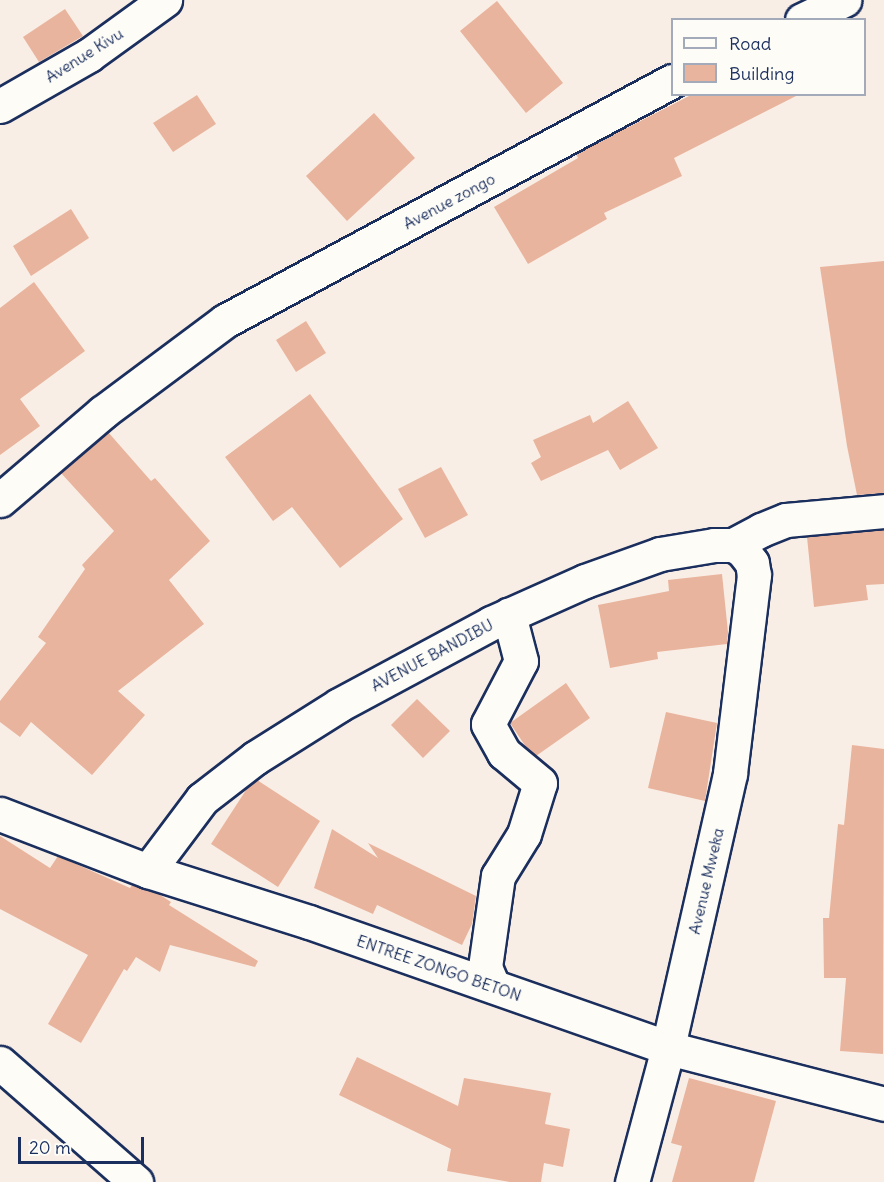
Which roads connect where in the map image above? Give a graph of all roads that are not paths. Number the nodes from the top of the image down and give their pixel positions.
1 (165, 0) edge
2 (844, 0) edge
3 (806, 18) edge
4 (671, 82) edge
5 (2, 100) edge
6 (0, 500) edge
7 (884, 511) edge
8 (733, 545) junction
9 (509, 615) junction
10 (0, 814) edge
11 (148, 872) junction
12 (493, 986) junction
13 (668, 1048) junction
14 (0, 1063) edge
15 (884, 1104) edge
16 (136, 1182) edge
17 (632, 1182) edge

1 - 5 street, Avenue Kivu
2 - 3 street
4 - 6 street, Avenue zongo
7 - 8 street
8 - 9 street, AVENUE BANDIBU
8 - 13 street, Avenue Mweka
9 - 11 street, AVENUE BANDIBU
9 - 12 street
10 - 11 street, ENTREE ZONGO BETON
11 - 12 street, ENTREE ZONGO BETON
12 - 13 street, ENTREE ZONGO BETON
13 - 15 street, ENTREE ZONGO BETON
13 - 17 street, Avenue Mweka
14 - 16 street

